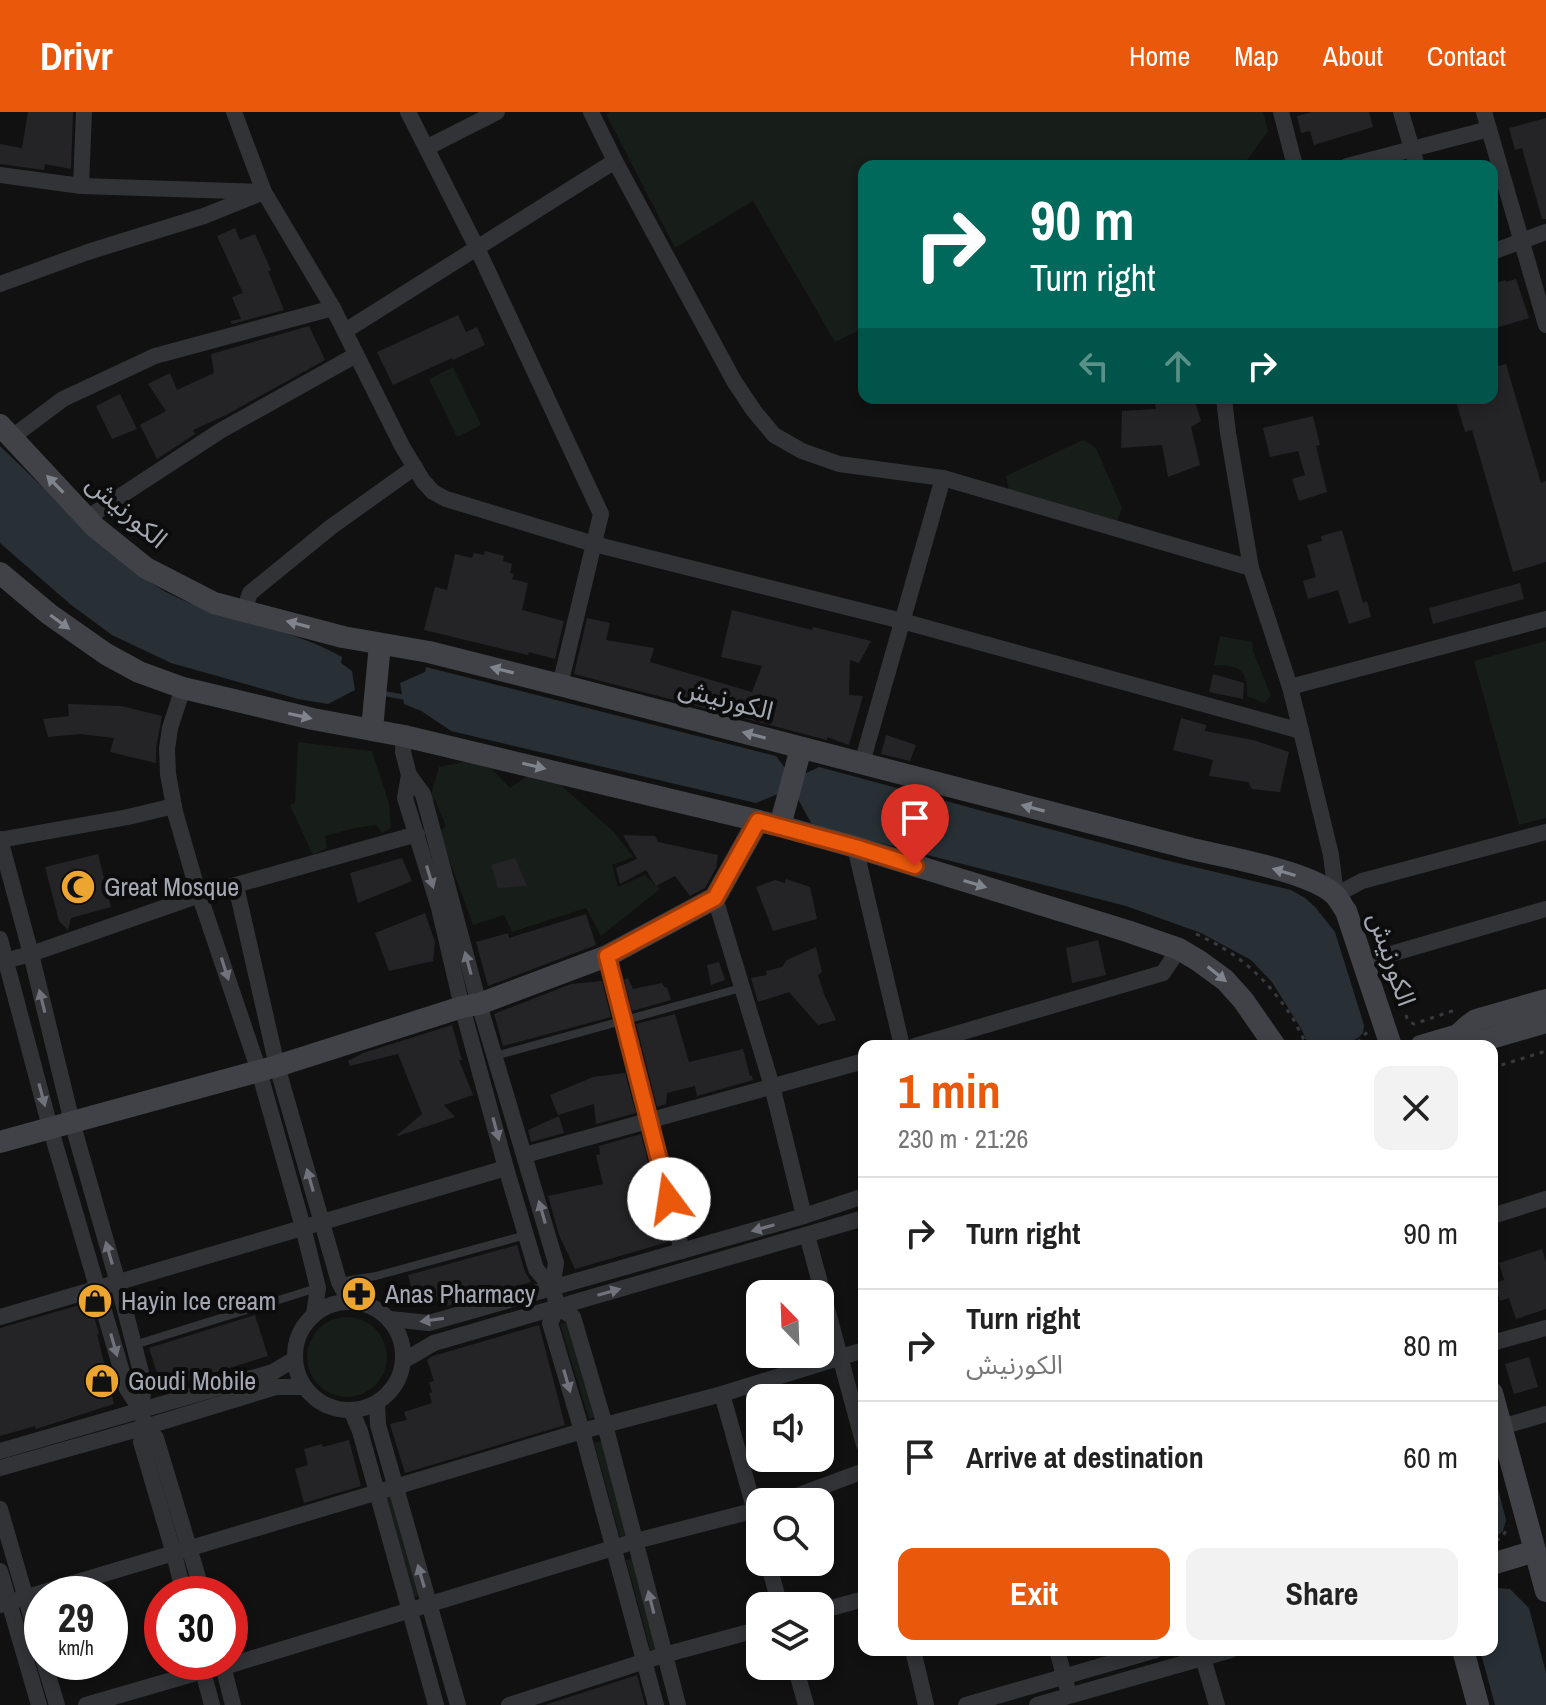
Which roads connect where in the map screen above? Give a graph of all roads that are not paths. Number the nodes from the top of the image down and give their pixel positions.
1 (84, 112) edge
2 (234, 112) edge
3 (408, 112) edge
4 (497, 112) edge
5 (591, 112) edge
6 (1281, 112) edge
7 (1401, 112) edge
8 (1484, 112) edge
9 (1489, 129) junction
10 (428, 147) junction
11 (1414, 158) edge
12 (1293, 160) edge
13 (1498, 160) edge
14 (615, 161) junction
15 (1498, 162) edge
16 (0, 175) edge
17 (81, 186) junction
18 (264, 192) junction
19 (1546, 232) edge
20 (1520, 241) junction
21 (477, 248) junction
22 (1498, 250) edge
23 (0, 284) edge
24 (333, 308) junction
25 (1546, 325) edge
26 (345, 331) junction
27 (356, 355) junction
28 (1225, 404) edge
29 (5, 431) edge
30 (415, 467) junction
31 (943, 478) junction
32 (87, 518) junction
33 (594, 544) junction
34 (1251, 568) junction
35 (0, 573) edge
36 (244, 611) junction
37 (1546, 619) edge
38 (902, 621) junction
39 (379, 653) junction
40 (560, 685) junction
41 (1290, 687) junction
42 (183, 688) junction
43 (373, 724) junction
44 (1301, 731) junction
45 (404, 736) junction
46 (800, 754) junction
47 (862, 763) junction
48 (409, 775) junction
49 (174, 806) junction
50 (774, 820) junction
51 (1546, 832) edge
52 (417, 834) junction
53 (0, 840) edge
54 (855, 847) junction
55 (236, 886) junction
56 (200, 895) junction
57 (1336, 895) junction
58 (715, 898) junction
59 (1546, 909) edge
60 (0, 939) edge
61 (1179, 949) junction
62 (31, 954) junction
63 (607, 956) junction
64 (3, 961) edge
65 (1363, 962) junction
66 (742, 987) junction
67 (1546, 1000) edge
68 (471, 1005) junction
69 (624, 1020) junction
70 (1546, 1022) edge
71 (1458, 1035) junction
72 (901, 1040) edge
73 (935, 1040) edge
74 (1271, 1040) edge
75 (1389, 1040) edge
76 (1441, 1040) edge
77 (1470, 1040) edge
78 (1484, 1040) edge
79 (495, 1056) junction
80 (858, 1063) edge
81 (268, 1069) junction
82 (772, 1086) junction
83 (649, 1121) junction
84 (61, 1125) junction
85 (0, 1142) edge
86 (525, 1155) junction
87 (506, 1168) junction
88 (858, 1198) edge
89 (1546, 1199) edge
90 (1498, 1214) edge
91 (804, 1216) junction
92 (858, 1220) edge
93 (321, 1222) junction
94 (303, 1227) junction
95 (526, 1235) junction
96 (807, 1235) junction
97 (682, 1251) junction
98 (339, 1282) junction
99 (118, 1283) junction
100 (318, 1288) junction
101 (552, 1288) junction
102 (99, 1289) junction
103 (349, 1301) junction
104 (558, 1307) junction
105 (314, 1314) junction
106 (0, 1317) edge
107 (390, 1319) junction
108 (1546, 1328) edge
109 (1498, 1341) edge
110 (134, 1345) junction
111 (858, 1352) edge
112 (840, 1357) junction
113 (295, 1359) junction
114 (403, 1361) junction
115 (304, 1387) junction
116 (722, 1394) junction
117 (377, 1403) junction
118 (141, 1410) junction
119 (351, 1410) junction
120 (1546, 1414) edge
121 (1498, 1416) edge
122 (858, 1423) edge
123 (605, 1425) junction
124 (145, 1427) junction
125 (1501, 1427) junction
126 (582, 1431) junction
127 (0, 1451) edge
128 (0, 1468) edge
129 (858, 1473) edge
130 (395, 1486) junction
131 (751, 1488) edge
132 (818, 1488) edge
133 (376, 1492) junction
134 (0, 1509) edge
135 (746, 1513) edge
136 (636, 1541) junction
137 (614, 1548) junction
138 (182, 1552) junction
139 (1532, 1552) edge
140 (1498, 1562) edge
141 (0, 1571) edge
142 (101, 1576) edge
143 (183, 1576) edge
144 (194, 1576) edge
145 (24, 1591) edge
146 (1546, 1591) edge
147 (858, 1601) edge
148 (5, 1604) edge
149 (429, 1604) junction
150 (834, 1607) edge
151 (409, 1609) junction
152 (746, 1633) edge
153 (664, 1655) junction
154 (914, 1656) edge
155 (1059, 1656) edge
156 (1136, 1656) edge
157 (1195, 1656) edge
158 (1202, 1656) edge
159 (1465, 1656) edge
160 (248, 1657) edge
161 (644, 1663) junction
162 (1064, 1677) junction
163 (49, 1680) edge
164 (160, 1680) edge
165 (206, 1680) edge
166 (227, 1680) edge
167 (799, 1680) edge
168 (1070, 1700) edge
169 (39, 1705) edge
170 (57, 1705) edge
171 (86, 1705) edge
172 (212, 1705) edge
173 (233, 1705) edge
174 (436, 1705) edge
175 (458, 1705) edge
176 (509, 1705) edge
177 (656, 1705) edge
178 (678, 1705) edge
179 (806, 1705) edge
180 (926, 1705) edge
181 (966, 1705) edge
182 (1037, 1705) edge
183 (1217, 1705) edge
184 (1478, 1705) edge

1 - 17 street
2 - 18 street
3 - 10 street
4 - 10 street
5 - 14 street
6 - 12 street
7 - 11 street
8 - 9 street
9 - 11 street
9 - 13 street
10 - 21 street
14 - 21 street
14 - 31 street
15 - 20 street
16 - 17 street
17 - 18 street
18 - 23 street
18 - 24 street
19 - 20 street
20 - 22 street
20 - 25 street
21 - 26 street
21 - 33 street
24 - 26 street
24 - 29 street
26 - 27 street
27 - 30 street
27 - 32 street
28 - 34 street
32 -> 29 main road, الكورنيش
30 - 33 street
30 - 36 street
31 - 34 street
31 - 38 street
32 - 36 main road, الكورنيش
33 - 38 street
33 - 40 street
34 - 41 street
35 -> 42 main road
39 -> 36 main road, الكورنيش
37 - 41 street
38 - 44 street
38 - 47 street
40 -> 39 main road, الكورنيش
39 - 43 main road
46 -> 40 main road, الكورنيش
41 - 44 street
42 -> 43 main road
42 - 49 street
43 - 45 main road
44 - 57 street
45 - 48 street
45 -> 50 main road
46 - 47 main road, الكورنيش
46 - 50 main road
57 -> 47 main road, الكورنيش
48 - 52 street
68 -> 48 street
49 - 53 street
49 - 56 street
50 - 54 main road
50 - 58 main road
51 - 57 street
52 - 55 street
52 -> 68 street
53 - 62 street
54 -> 61 main road
54 - 72 street
55 - 56 street
55 - 81 street
56 - 62 street
56 -> 81 street
57 - 65 main road, الكورنيش
58 - 63 main road
58 - 66 street
59 - 65 street
60 - 64 street
61 - 73 street
61 -> 74 main road
62 - 64 street
84 -> 62 street
63 - 68 main road
63 - 69 street
64 -> 84 street
65 - 75 main road, الكورنيش
66 - 69 lane
66 - 82 street
67 - 71 main road
68 - 79 street
68 - 81 main road
68 -> 87 street
69 - 79 lane
69 - 83 street
70 - 78 main road
71 - 76 main road
71 - 77 main road
79 - 86 street
80 - 82 street
81 - 84 main road
93 -> 81 street
81 - 94 street
82 - 83 street
82 - 91 street
83 - 86 street
83 - 97 street
84 - 85 main road
99 -> 84 street
84 - 102 street
101 -> 86 street
87 - 93 street
87 - 95 street
88 - 91 street
89 - 90 street
91 -> 97 street
92 - 96 street
93 - 94 street
93 - 98 street
94 - 99 street
94 - 100 street
95 - 98 lane
95 - 101 street
104 -> 96 street
96 - 112 street
97 - 101 street
98 - 103 street
99 - 102 street
99 - 110 street
100 - 105 street
100 - 110 lane
101 - 104 street
101 -> 107 street
102 - 106 street
102 -> 118 street
103 - 105 street
103 - 107 street
104 - 114 street
104 - 123 street
104 -> 126 street
105 - 113 street
107 - 114 street
108 - 109 street
110 - 118 street
111 - 112 street
112 - 116 street
112 - 122 street
113 - 115 street
113 - 118 street
114 - 117 street
115 - 119 street
115 - 124 street
116 - 123 street
116 - 131 street
117 - 119 street
117 - 130 street
118 - 124 street
118 - 127 street
119 - 133 street
120 - 125 street
121 - 125 main road
123 - 126 street
123 - 136 street
124 - 128 street
124 - 138 street
125 - 139 main road
126 - 130 street
126 - 137 street
129 - 132 street
130 - 133 street
149 -> 130 street
133 - 138 street
133 - 151 street
134 - 145 street
135 - 136 street
136 - 137 street
153 -> 136 street
137 - 149 street
137 - 161 street
138 - 142 street
138 - 143 street
138 - 144 street
139 - 140 main road
139 - 146 main road
141 - 148 street
147 - 150 street
148 - 169 street
149 - 151 street
149 - 175 street
151 - 160 street
151 - 174 street
152 - 153 street
153 - 161 street
153 - 178 street
154 - 180 street
155 - 162 street
156 - 162 street
157 - 168 street
158 - 183 street
159 - 184 main road
161 - 176 street
161 - 177 street
162 - 168 street
162 - 181 street
163 - 170 street
164 - 171 street
165 - 172 street
166 - 173 street
167 - 179 street
168 - 182 street

